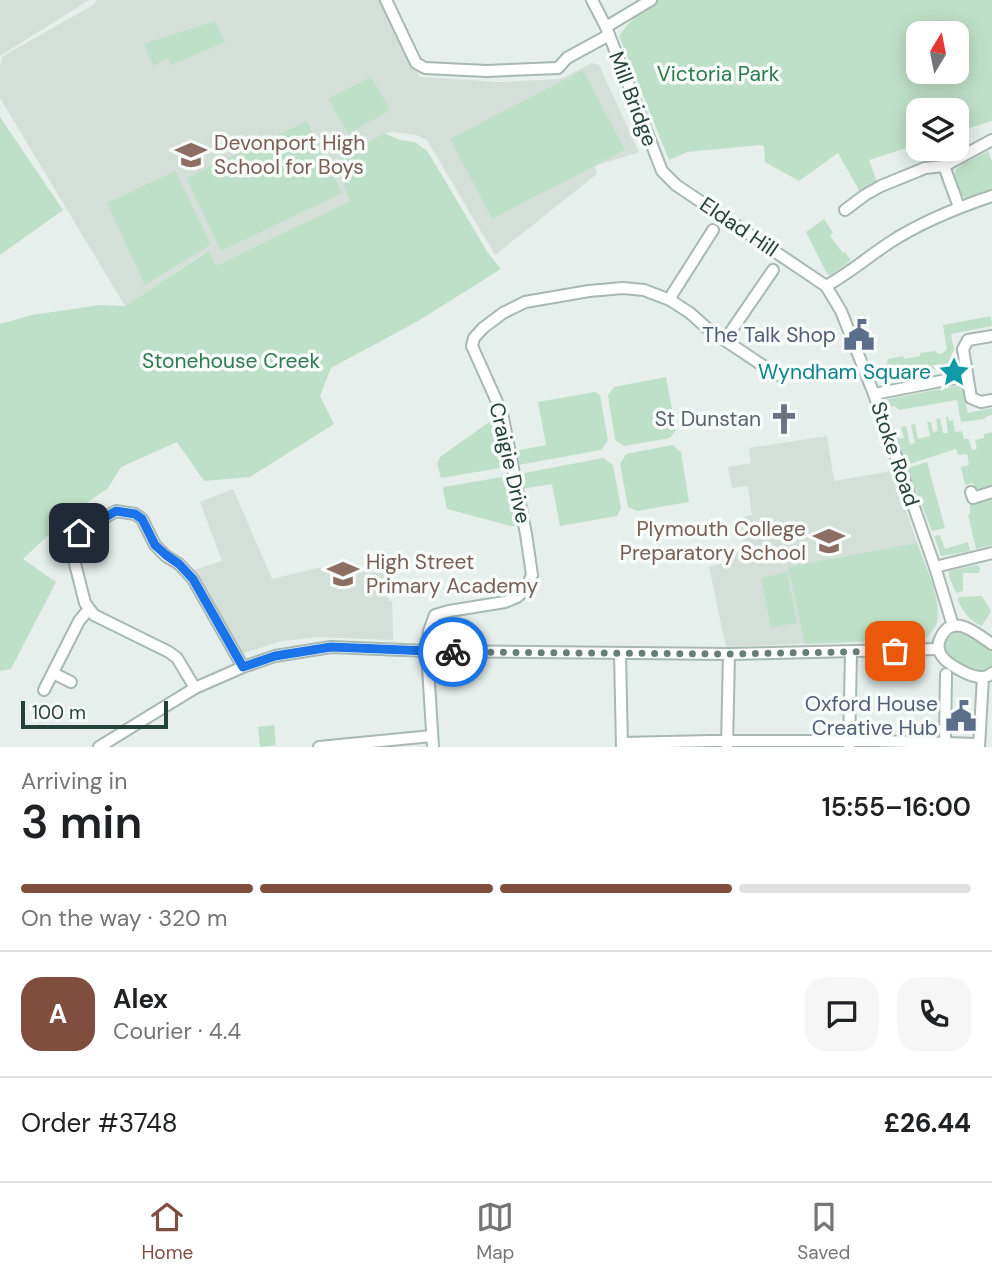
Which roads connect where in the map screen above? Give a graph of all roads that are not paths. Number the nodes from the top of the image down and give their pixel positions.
1 (386, 0) edge
2 (592, 0) edge
3 (651, 0) edge
4 (608, 31) junction
5 (991, 135) edge
6 (657, 163) joint
7 (944, 166) junction
8 (992, 196) edge
9 (959, 207) junction
10 (845, 210) dead end
11 (713, 230) dead end
12 (773, 270) dead end
13 (826, 286) junction
14 (670, 300) junction
15 (992, 336) edge
16 (725, 340) junction
17 (777, 376) dead end
18 (967, 376) junction
19 (874, 394) junction
20 (992, 400) edge
21 (971, 492) dead end
22 (992, 492) edge
23 (992, 552) edge
24 (934, 567) junction
25 (88, 610) junction
26 (953, 626) junction
27 (992, 644) edge
28 (939, 649) junction
29 (427, 651) junction
30 (851, 652) junction
31 (620, 653) junction
32 (729, 654) junction
33 (243, 667) junction
34 (53, 673) junction
35 (946, 674) dead end
36 (988, 675) edge
37 (71, 682) dead end
38 (195, 688) junction
39 (44, 690) dead end
40 (987, 704) edge
41 (432, 742) edge
42 (945, 742) junction
43 (727, 744) edge
44 (849, 744) edge
45 (622, 745) edge
46 (979, 746) edge
47 (99, 747) edge
48 (321, 747) edge

1 - 4 street
2 - 4 street, Mill Bridge
3 - 4 street
4 - 6 street, Mill Bridge
5 - 7 street
6 - 13 street, Eldad Hill
7 - 9 street
7 - 10 street
8 - 9 street
9 - 13 street
11 - 14 street
12 - 16 street
13 - 19 street, Stoke Road
14 - 16 street, Craigie Drive
14 - 29 street, Craigie Drive
15 - 18 street
16 - 17 street, Craigie Drive
18 - 19 street
18 - 20 street
19 - 24 street, Stoke Road
21 - 22 street
23 - 24 street
24 - 26 street, Stoke Road
25 - 33 street
25 - 34 street
25 - 38 street
26 - 27 street
26 - 28 street
28 - 30 street
28 - 36 street
29 - 31 street
29 - 33 street
29 - 41 street
30 - 32 street
30 - 44 street
31 - 32 street
31 - 45 street
32 - 43 street
33 - 38 street
34 - 37 street
34 - 39 street
35 - 42 street
36 - 40 street
38 - 47 street
40 - 46 street
41 - 48 street
42 - 44 street
42 - 46 street
43 - 44 street
43 - 45 street

